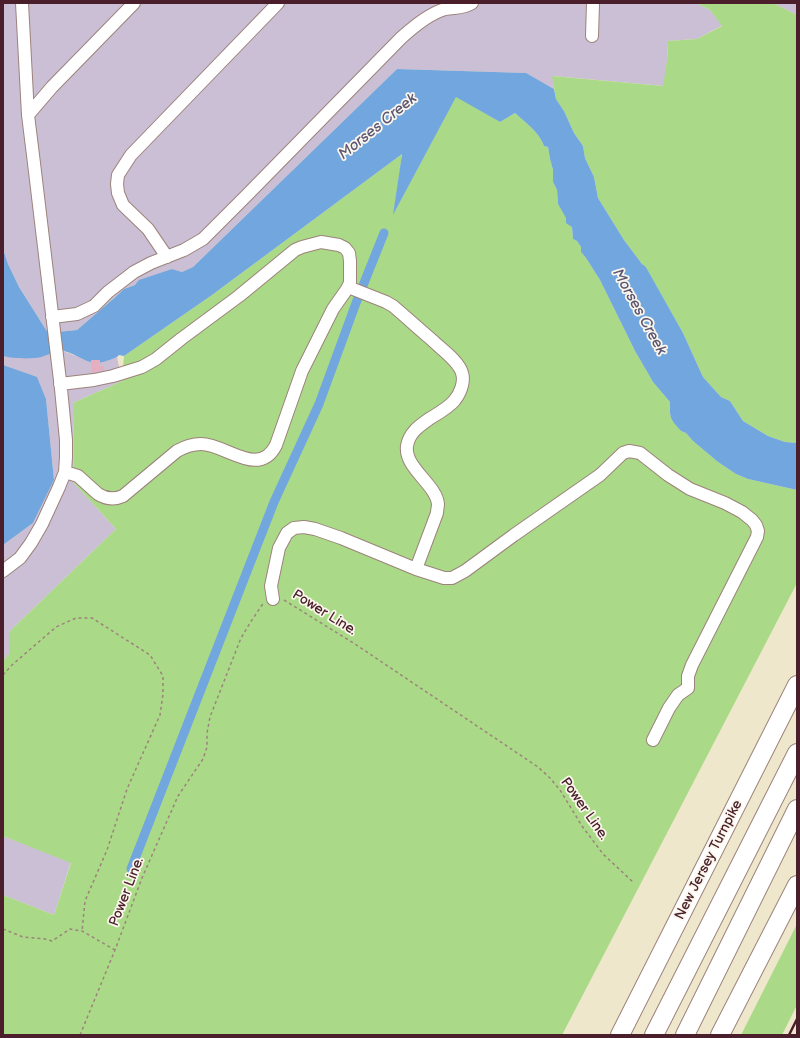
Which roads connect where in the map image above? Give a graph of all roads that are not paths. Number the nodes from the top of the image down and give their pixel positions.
1 (22, 3) edge
2 (134, 3) edge
3 (278, 3) edge
4 (472, 3) edge
5 (593, 3) edge
6 (592, 36) dead end
7 (28, 115) junction
8 (167, 257) junction
9 (348, 287) junction
10 (52, 317) junction
11 (60, 384) junction
12 (64, 472) junction
13 (416, 569) junction
14 (3, 571) edge
15 (274, 599) road end
16 (797, 685) edge
17 (653, 740) dead end
18 (797, 753) edge
19 (797, 809) edge
20 (797, 885) edge
21 (620, 1035) edge
22 (654, 1035) edge
23 (685, 1035) edge
24 (720, 1035) edge

1 - 7 lane
2 - 7 lane
3 - 8 lane
4 - 8 lane
5 - 6 lane
7 - 10 lane
8 - 10 lane
9 - 11 lane
9 - 12 lane
9 - 13 lane
10 - 11 lane
11 - 12 lane
12 - 14 lane
13 - 15 lane
13 - 17 lane
16 - 21 highway, New Jersey Turnpike
18 - 22 highway
19 - 23 highway
20 - 24 highway

